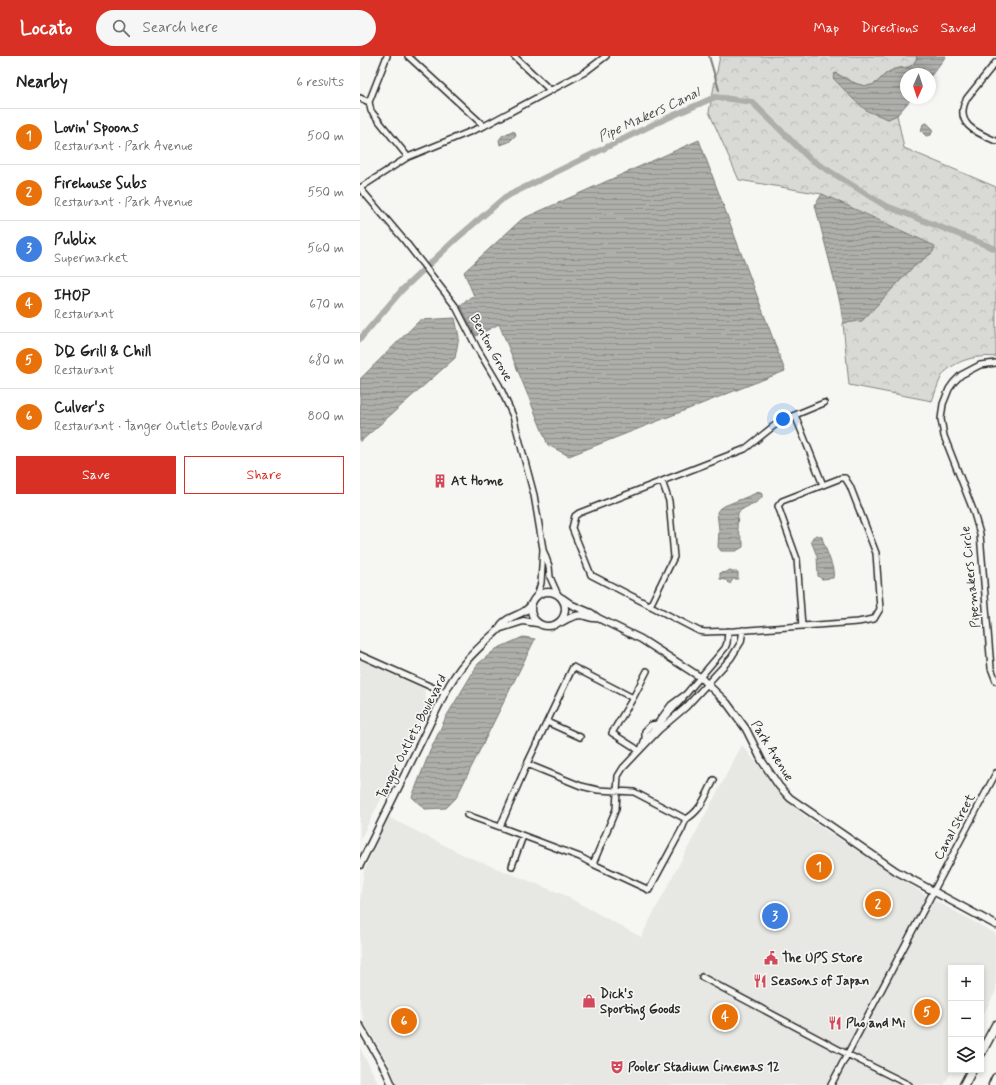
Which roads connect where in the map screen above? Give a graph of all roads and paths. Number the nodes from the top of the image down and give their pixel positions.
1 (386, 56) edge
2 (408, 56) edge
3 (514, 56) edge
4 (606, 56) edge
5 (996, 62) edge
6 (550, 90) junction
7 (360, 98) edge
8 (369, 102) junction
9 (484, 126) junction
10 (996, 141) edge
11 (408, 157) junction
12 (360, 188) edge
13 (996, 363) edge
14 (824, 403) dead end
15 (795, 415) junction
16 (662, 481) junction
17 (823, 485) junction
18 (543, 549) junction
19 (560, 597) junction
20 (535, 599) junction
21 (650, 606) junction
22 (598, 618) junction
23 (538, 623) junction
24 (559, 623) junction
25 (802, 626) junction
26 (498, 629) junction
27 (742, 630) junction
28 (728, 631) junction
29 (360, 655) edge
30 (647, 671) dead end
31 (700, 677) junction
32 (996, 681) edge
33 (708, 683) junction
34 (445, 693) junction
35 (633, 698) junction
36 (548, 722) junction
37 (580, 737) dead end
38 (640, 750) junction
39 (527, 764) junction
40 (996, 773) edge
41 (714, 780) dead end
42 (617, 792) junction
43 (467, 815) dead end
44 (686, 819) junction
45 (500, 828) junction
46 (523, 836) junction
47 (593, 864) junction
48 (360, 865) edge
49 (512, 866) dead end
50 (933, 891) junction
51 (996, 925) edge
52 (702, 977) dead end
53 (996, 1025) edge
54 (360, 1026) edge
55 (984, 1047) edge
56 (847, 1054) junction
57 (970, 1073) edge
58 (996, 1078) edge
59 (964, 1084) edge
60 (392, 1085) edge
61 (831, 1085) edge
62 (909, 1085) edge
63 (992, 1085) edge

1 - 8 street
2 - 9 street
3 - 6 street
4 - 6 street
5 - 10 street
6 - 9 street
7 - 8 street
8 - 11 street
9 - 11 street
11 - 12 street
12 - 18 street, Benton Grove
13 - 32 street, Pipemakers Circle
14 - 15 street
15 - 16 street
15 - 17 street
16 - 21 street
16 - 21 street
17 - 25 street
17 - 25 street
18 - 19 street, Benton Grove
18 - 20 street, Benton Grove
19 - 20 street
19 - 22 street, Park Avenue
19 - 24 street
20 - 23 street
20 - 26 street, Tanger Outlets Boulevard
21 - 28 street
22 - 24 street, Park Avenue
22 - 31 street, Park Avenue
23 - 24 street
23 - 26 street
25 - 27 street
26 - 34 street, Tanger Outlets Boulevard
27 - 28 street
27 - 33 street
28 - 31 street
29 - 34 street
30 - 35 street
31 - 33 street, Park Avenue
31 - 38 street
33 - 38 street
33 - 50 street, Park Avenue
34 - 48 street, Tanger Outlets Boulevard
35 - 36 street
35 - 38 street
36 - 37 street
36 - 39 street
38 - 42 street
39 - 42 street
39 - 45 street
40 - 50 street, Canal Street
41 - 44 street
42 - 44 street
42 - 47 street
43 - 45 street
44 - 47 street
45 - 46 street
46 - 47 street
46 - 49 street
50 - 51 street, Park Avenue
50 - 56 street, Canal Street
52 - 56 street
53 - 55 main road
54 - 60 street
56 - 61 street, Canal Street
56 - 62 street
57 - 59 main road
58 - 63 main road

